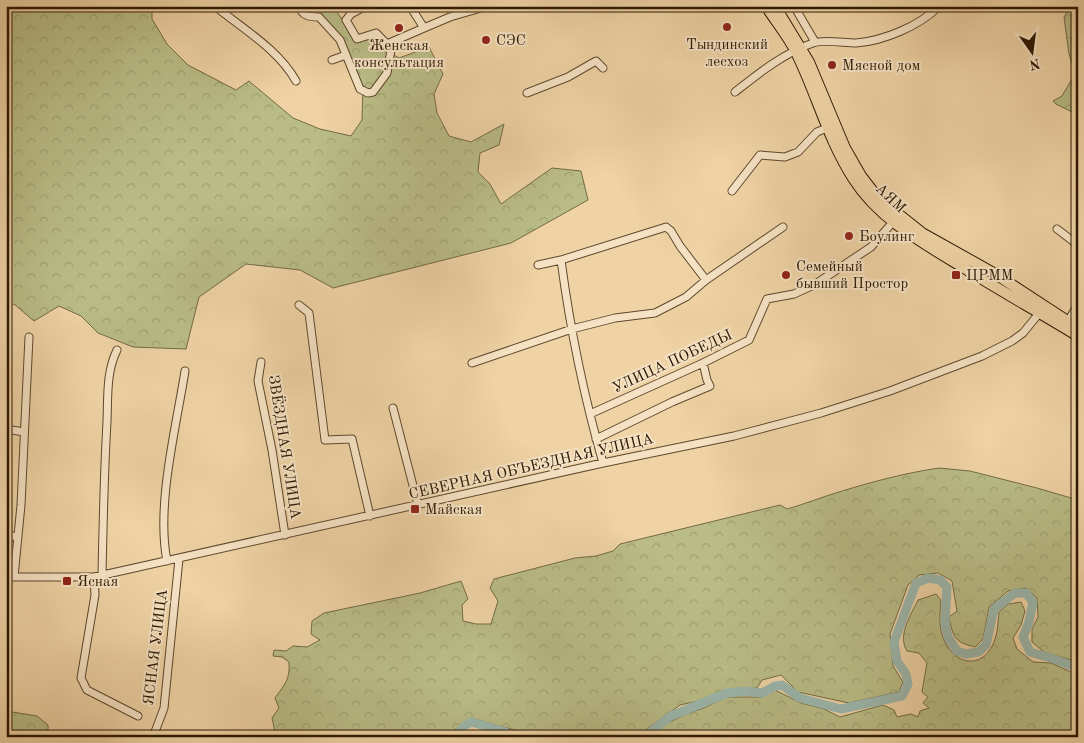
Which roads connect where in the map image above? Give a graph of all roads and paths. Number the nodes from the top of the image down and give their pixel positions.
1 (216, 6) edge
2 (298, 6) edge
3 (366, 6) edge
4 (410, 6) edge
5 (488, 6) edge
6 (766, 6) edge
7 (775, 6) edge
8 (794, 6) edge
9 (939, 6) edge
10 (424, 28) junction
11 (815, 42) junction
12 (387, 44) junction
13 (799, 50) junction
14 (346, 55) junction
15 (332, 60) dead end
16 (603, 68) dead end
17 (296, 81) dead end
18 (735, 92) dead end
19 (527, 93) dead end
20 (827, 128) junction
21 (732, 191) dead end
22 (893, 222) junction
23 (783, 227) dead end
24 (1057, 229) dead end
25 (1078, 245) edge
26 (561, 260) junction
27 (538, 265) dead end
28 (706, 280) junction
29 (299, 305) dead end
30 (1078, 305) edge
31 (1042, 310) junction
32 (1068, 321) junction
33 (1078, 328) edge
34 (572, 329) junction
35 (1078, 336) edge
36 (29, 337) dead end
37 (117, 350) dead end
38 (261, 362) dead end
39 (703, 363) junction
40 (472, 364) dead end
41 (185, 371) dead end
42 (393, 408) dead end
43 (590, 414) junction
44 (6, 429) edge
45 (24, 432) junction
46 (596, 439) junction
47 (603, 463) junction
48 (418, 505) junction
49 (370, 516) junction
50 (6, 535) edge
51 (285, 535) junction
52 (18, 537) junction
53 (179, 559) junction
54 (167, 561) junction
55 (102, 576) junction
56 (10, 577) edge
57 (94, 578) junction
58 (138, 716) dead end
59 (153, 737) edge

1 - 17 street
2 - 14 street
3 - 12 street
4 - 10 street
5 - 10 street
6 - 13 highway, АЯМ
7 - 13 highway, АЯМ
8 - 11 street
9 - 11 street
10 - 12 street
11 - 13 street
12 - 14 street
13 - 18 street
13 - 20 highway, АЯМ
13 - 31 highway, АЯМ
14 - 15 street
16 - 19 street
20 - 21 street
20 - 22 highway, АЯМ
22 - 31 highway, АЯМ
22 - 39 street, УЛИЦА ПОБЕДЫ
23 - 28 street
24 - 25 street
26 - 27 street
26 - 28 street
26 - 34 street
28 - 34 street
29 - 49 street
30 - 32 street
31 - 32 highway, АЯМ
31 - 35 highway, АЯМ
31 - 47 street, СЕВЕРНАЯ ОБЪЕЗДНАЯ УЛИЦА
32 - 33 highway, АЯМ
34 - 40 street
34 - 43 street
36 - 45 street
37 - 55 street
38 - 51 street, ЗВЁЗДНАЯ УЛИЦА
39 - 43 street, УЛИЦА ПОБЕДЫ
39 - 46 street
41 - 54 street
42 - 48 street
43 - 46 street
44 - 45 street
45 - 52 street
46 - 47 street
47 - 48 street, СЕВЕРНАЯ ОБЪЕЗДНАЯ УЛИЦА
48 - 49 street, СЕВЕРНАЯ ОБЪЕЗДНАЯ УЛИЦА
49 - 51 street, СЕВЕРНАЯ ОБЪЕЗДНАЯ УЛИЦА
50 - 52 street
51 - 53 street, СЕВЕРНАЯ ОБЪЕЗДНАЯ УЛИЦА
52 - 56 street
53 - 54 street, СЕВЕРНАЯ ОБЪЕЗДНАЯ УЛИЦА
53 - 59 street, ЯСНАЯ УЛИЦА
54 - 55 street, СЕВЕРНАЯ ОБЪЕЗДНАЯ УЛИЦА
55 - 57 street, СЕВЕРНАЯ ОБЪЕЗДНАЯ УЛИЦА
56 - 57 street, СЕВЕРНАЯ ОБЪЕЗДНАЯ УЛИЦА
57 - 58 street, ЯСНАЯ УЛИЦА

